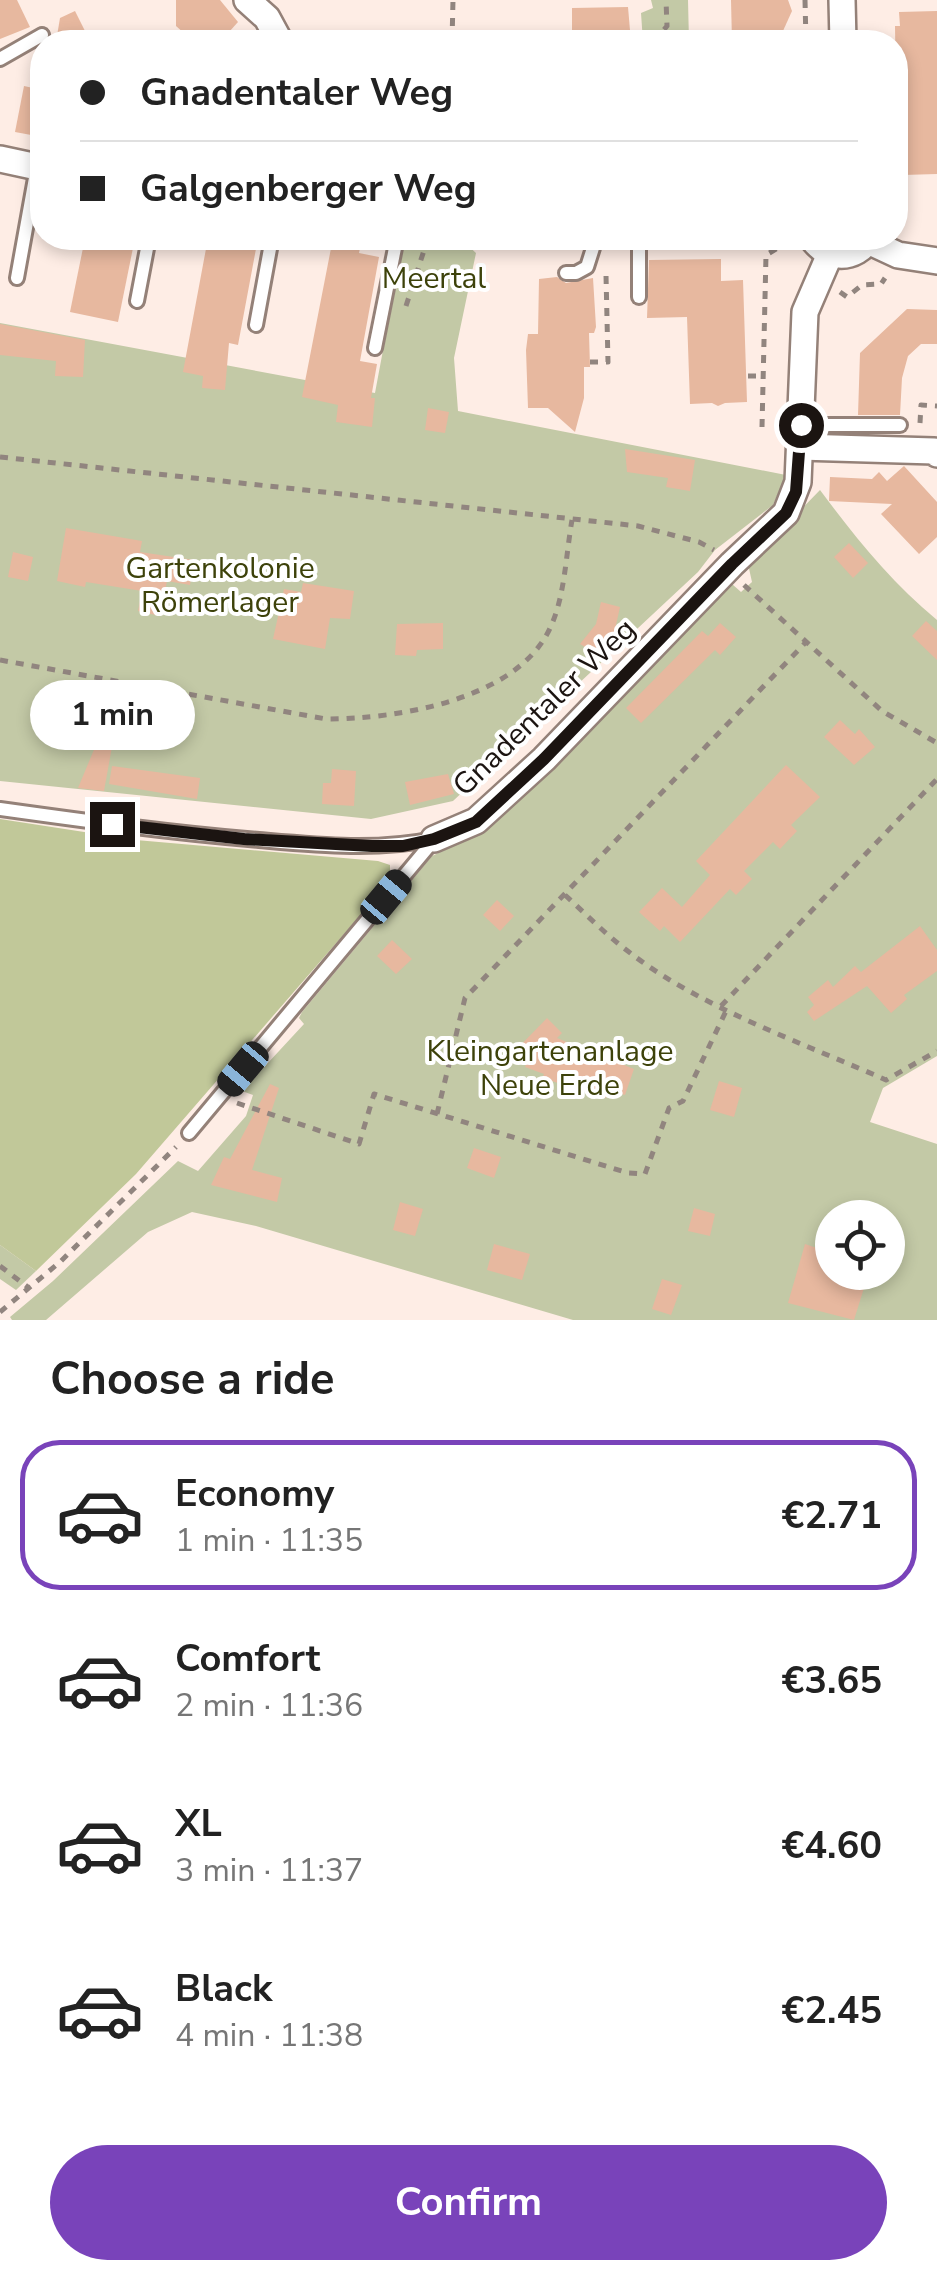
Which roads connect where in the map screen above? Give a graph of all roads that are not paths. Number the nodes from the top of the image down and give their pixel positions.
1 (247, 0) edge
2 (842, 0) edge
3 (274, 30) edge
4 (843, 30) edge
5 (30, 42) edge
6 (0, 58) edge
7 (0, 160) edge
8 (30, 165) edge
9 (30, 215) edge
10 (147, 250) edge
11 (270, 250) edge
12 (395, 250) edge
13 (592, 250) edge
14 (639, 250) edge
15 (810, 250) edge
16 (889, 250) edge
17 (937, 261) edge
18 (566, 273) dead end
19 (17, 278) dead end
20 (640, 297) dead end
21 (137, 301) dead end
22 (256, 325) dead end
23 (376, 348) dead end
24 (900, 426) dead end
25 (801, 436) junction
26 (937, 454) edge
27 (0, 809) edge
28 (434, 839) junction
29 (189, 1134) road end

1 - 3 street
2 - 4 street
5 - 6 lane
7 - 8 street
9 - 19 lane
10 - 21 lane
11 - 22 lane
12 - 23 lane
13 - 18 lane
14 - 20 lane
15 - 25 street, Gnadentaler Weg
16 - 17 street
24 - 25 lane
25 - 26 street
25 - 28 street, Gnadentaler Weg
27 - 28 lane
28 - 29 lane, Gnadentaler Weg

